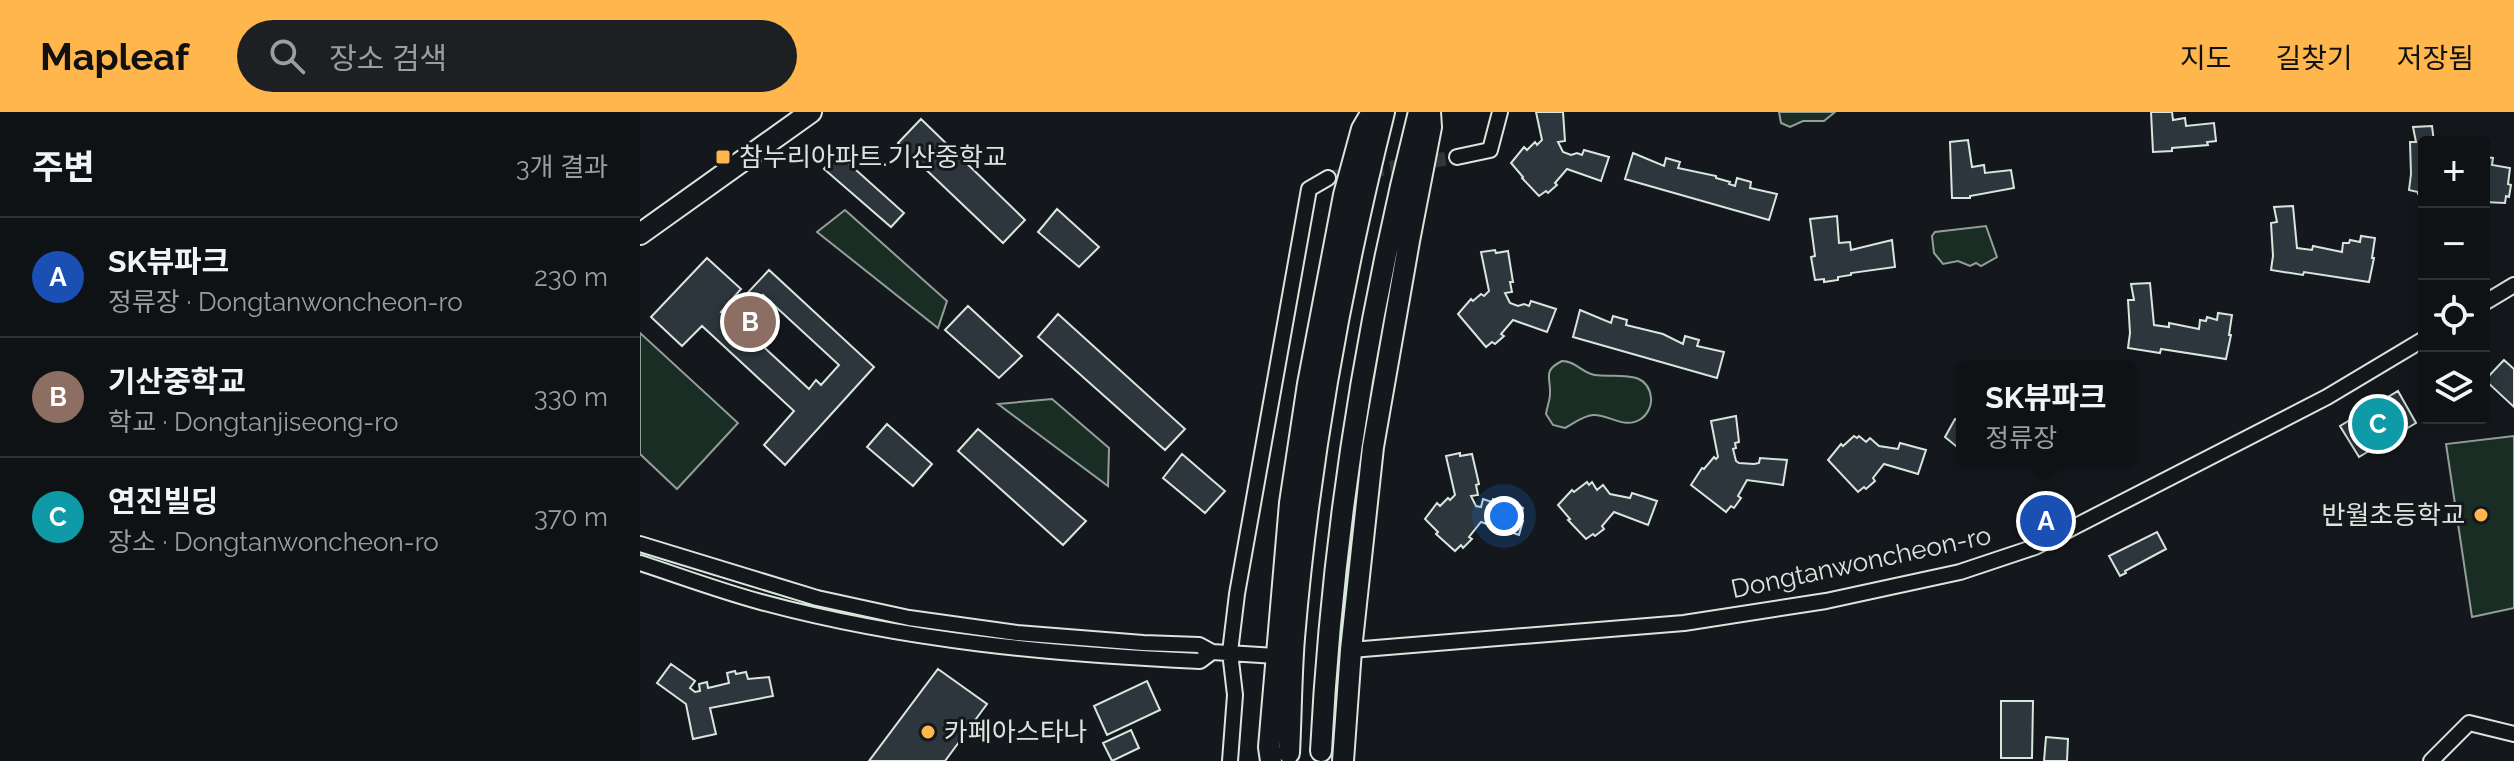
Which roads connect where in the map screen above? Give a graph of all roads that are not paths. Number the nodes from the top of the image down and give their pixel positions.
1 (811, 112) edge
2 (1372, 112) edge
3 (1384, 112) edge
4 (1419, 112) edge
5 (1430, 112) edge
6 (1500, 112) edge
7 (1457, 157) tunnel mouth
8 (1328, 178) tunnel mouth
9 (640, 234) edge
10 (2514, 285) edge
11 (2490, 299) edge
12 (2418, 343) edge
13 (640, 544) edge
14 (640, 563) edge
15 (1351, 650) junction
16 (1212, 652) junction
17 (1230, 652) junction
18 (1275, 656) junction
19 (2514, 734) edge
20 (1321, 751) dead end
21 (1280, 757) edge
22 (1230, 761) edge
23 (1343, 761) edge
24 (2431, 761) edge

1 - 9 main road
2 - 18 main road
3 - 21 main road
4 - 20 main road
5 - 15 main road
6 - 7 street
8 - 17 street
10 - 11 street
12 - 15 street, Dongtanwoncheon-ro
13 - 16 street
14 - 16 street
15 - 23 main road
16 - 17 street
17 - 18 street
17 - 22 street
18 - 21 main road
19 - 24 street

